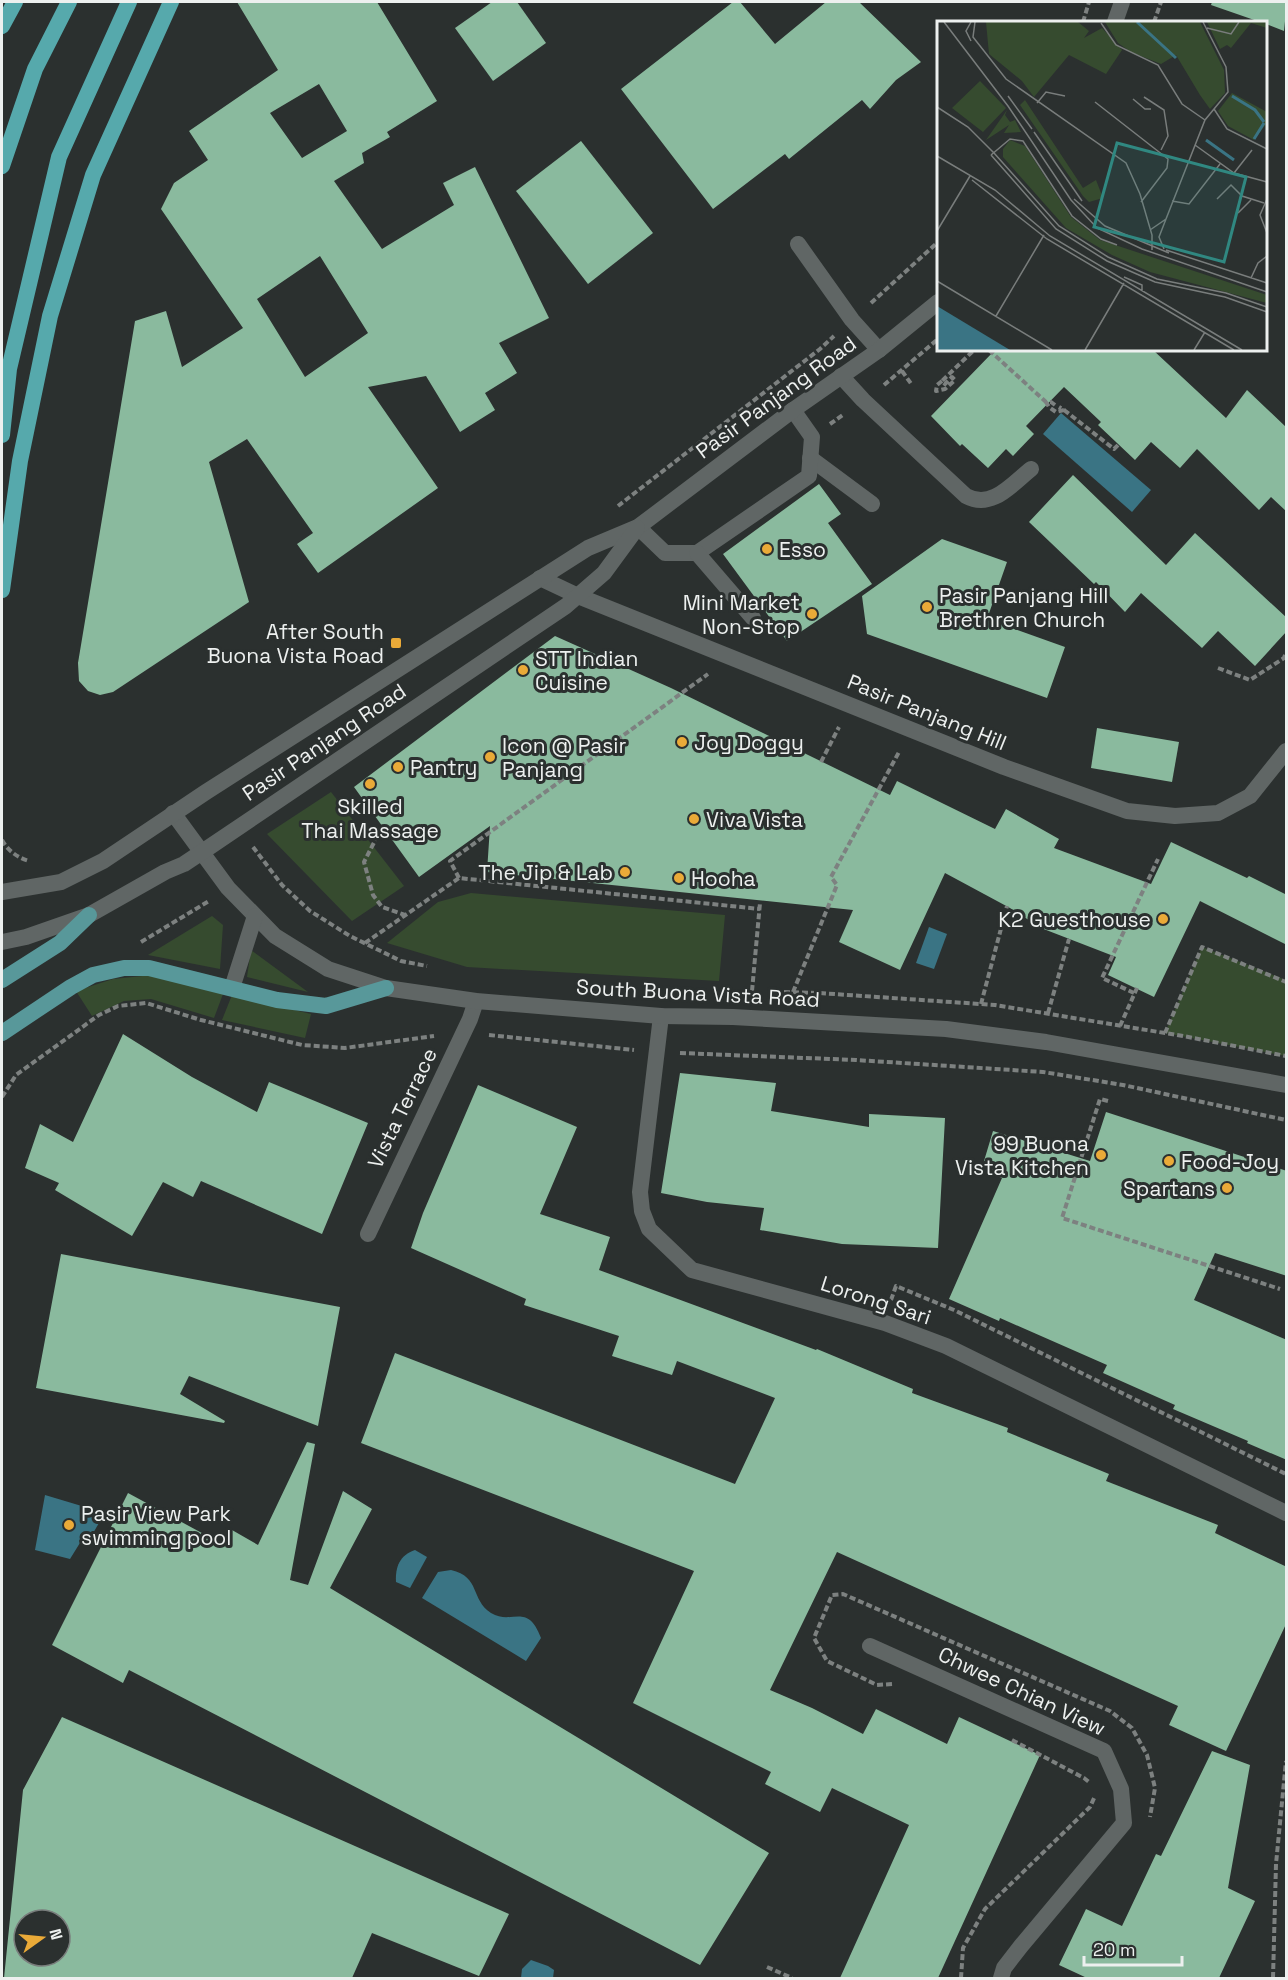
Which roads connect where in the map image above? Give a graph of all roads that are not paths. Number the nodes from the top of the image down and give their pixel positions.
1 (15, 2) edge
2 (69, 2) edge
3 (129, 2) edge
4 (171, 2) edge
5 (1122, 2) edge
6 (1115, 21) edge
7 (2, 26) edge
8 (2, 166) edge
9 (798, 244) dead end
10 (937, 304) edge
11 (879, 350) junction
12 (841, 376) junction
13 (793, 410) junction
14 (2, 435) edge
15 (810, 458) junction
16 (1031, 469) dead end
17 (872, 504) dead end
18 (638, 527) junction
19 (697, 553) junction
20 (540, 578) junction
21 (2, 590) edge
22 (578, 596) junction
23 (753, 618) dead end
24 (1287, 751) edge
25 (173, 813) junction
26 (201, 853) junction
27 (2, 892) edge
28 (89, 915) junction
29 (255, 916) junction
30 (2, 942) edge
31 (2, 980) edge
32 (232, 988) junction
33 (386, 988) junction
34 (476, 1001) junction
35 (661, 1016) junction
36 (2, 1033) edge
37 (1287, 1085) edge
38 (368, 1234) dead end
39 (1287, 1513) edge
40 (870, 1646) dead end
41 (1001, 1978) edge

1 - 7 highway
2 - 8 highway
3 - 14 highway
4 - 21 highway
5 - 6 street
9 - 11 street
10 - 11 street, Pasir Panjang Road
11 - 12 street, Pasir Panjang Road
12 - 13 street, Pasir Panjang Road
12 - 16 street
13 - 15 street
13 - 18 street, Pasir Panjang Road
15 - 17 street
15 - 19 street
18 - 19 street
18 - 20 street, Pasir Panjang Road
18 - 22 street, Pasir Panjang Road
19 - 23 street
20 - 22 street, Pasir Panjang Hill
20 - 25 street, Pasir Panjang Road
22 - 24 street, Pasir Panjang Hill
22 - 26 street, Pasir Panjang Road
25 - 26 street, South Buona Vista Road
25 - 27 street, Pasir Panjang Road
26 - 28 street, Pasir Panjang Road
26 - 29 street, South Buona Vista Road
28 - 30 street, Pasir Panjang Road
28 - 31 main road
29 - 32 street
29 - 33 street, South Buona Vista Road
32 - 33 main road
32 - 36 main road
33 - 34 street, South Buona Vista Road
34 - 35 street, South Buona Vista Road
34 - 38 street, Vista Terrace
35 - 37 street, South Buona Vista Road
35 - 39 street, Lorong Sari
40 - 41 street, Chwee Chian View

